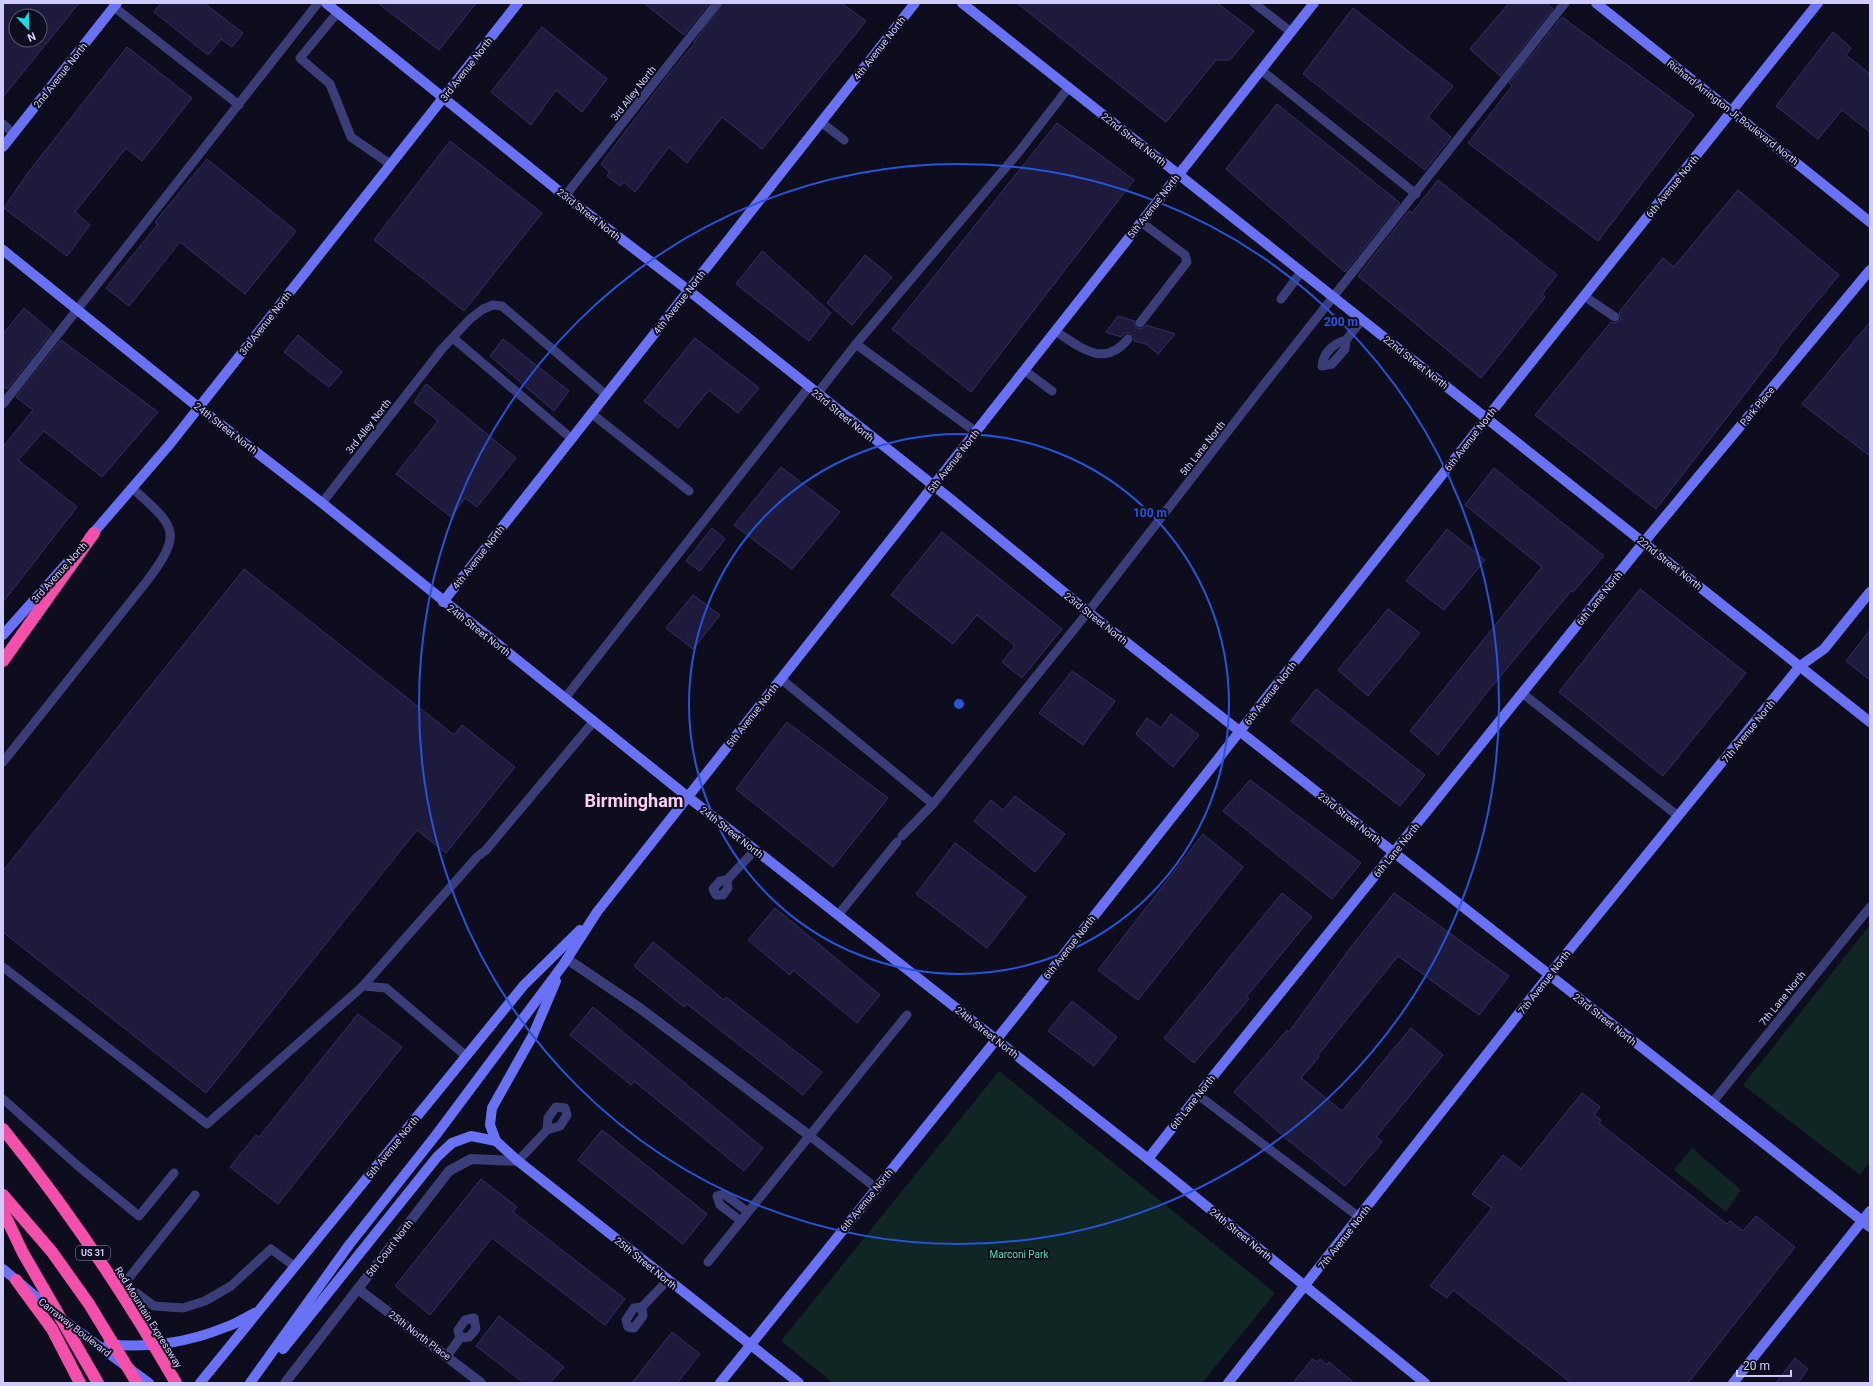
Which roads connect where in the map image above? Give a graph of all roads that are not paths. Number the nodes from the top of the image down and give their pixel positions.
1 (318, 3) edge
2 (326, 3) edge
3 (518, 3) edge
4 (717, 3) edge
5 (915, 3) edge
6 (962, 3) edge
7 (1254, 3) edge
8 (1314, 3) edge
9 (1565, 3) edge
10 (1596, 3) edge
11 (1818, 3) edge
12 (116, 5) edge
13 (338, 12) junction
14 (1291, 32) junction
15 (1261, 70) junction
16 (1069, 88) junction
17 (443, 98) junction
18 (239, 104) junction
19 (1732, 112) junction
20 (821, 122) junction
21 (3, 124) edge
22 (14, 134) junction
23 (844, 140) dead end
24 (3, 147) edge
25 (390, 164) junction
26 (1178, 174) junction
27 (1416, 194) junction
28 (565, 196) junction
29 (1141, 222) junction
30 (1870, 222) edge
31 (3, 250) edge
32 (1870, 270) edge
33 (1302, 272) junction
34 (688, 290) junction
35 (1584, 296) junction
36 (1334, 298) junction
37 (1281, 299) dead end
38 (78, 310) junction
39 (1615, 317) dead end
40 (1362, 320) junction
41 (1140, 322) dead end
42 (1055, 331) junction
43 (453, 338) junction
44 (1128, 339) dead end
45 (1346, 340) dead end
46 (856, 344) junction
47 (1024, 370) junction
48 (813, 390) junction
49 (1052, 391) dead end
50 (606, 395) junction
51 (3, 404) edge
52 (198, 407) junction
53 (591, 413) junction
54 (1486, 418) junction
55 (976, 432) junction
56 (572, 438) junction
57 (933, 486) junction
58 (132, 488) junction
59 (689, 491) dead end
60 (322, 503) junction
61 (94, 533) junction
62 (1644, 542) junction
63 (1870, 592) edge
64 (443, 602) junction
65 (1088, 612) junction
66 (3, 635) edge
67 (3, 661) edge
68 (1800, 666) junction
69 (781, 679) junction
70 (1522, 693) junction
71 (565, 698) junction
72 (594, 721) junction
73 (1870, 722) edge
74 (1240, 731) junction
75 (3, 762) edge
76 (688, 797) junction
77 (933, 804) junction
78 (1678, 816) junction
79 (755, 850) junction
80 (1394, 853) junction
81 (727, 880) dead end
82 (1870, 907) edge
83 (838, 915) junction
84 (591, 919) junction
85 (565, 962) junction
86 (3, 967) edge
87 (1549, 975) junction
88 (363, 986) junction
89 (907, 1015) dead end
90 (996, 1039) junction
91 (466, 1056) junction
92 (1198, 1095) junction
93 (3, 1099) edge
94 (1712, 1103) junction
95 (3, 1129) edge
96 (547, 1130) dead end
97 (810, 1136) junction
98 (496, 1141) junction
99 (1148, 1159) junction
100 (518, 1161) junction
101 (174, 1173) dead end
102 (876, 1188) junction
103 (3, 1195) edge
104 (195, 1195) dead end
105 (1870, 1210) edge
106 (3, 1211) edge
107 (748, 1212) junction
108 (1359, 1217) junction
109 (741, 1221) junction
110 (1866, 1224) edge
111 (708, 1262) dead end
112 (294, 1266) junction
113 (3, 1269) edge
114 (16, 1280) junction
115 (668, 1280) junction
116 (1306, 1286) junction
117 (358, 1289) junction
118 (642, 1307) dead end
119 (257, 1311) junction
120 (460, 1338) dead end
121 (93, 1342) junction
122 (749, 1345) junction
123 (447, 1356) junction
124 (80, 1383) edge
125 (98, 1383) edge
126 (137, 1383) edge
127 (149, 1383) edge
128 (176, 1383) edge
129 (200, 1383) edge
130 (250, 1383) edge
131 (255, 1383) edge
132 (285, 1383) edge
133 (481, 1383) edge
134 (720, 1383) edge
135 (798, 1383) edge
136 (1228, 1383) edge
137 (1425, 1383) edge
138 (1733, 1383) edge

1 - 18 lane
2 - 13 main road, 23rd Street North
3 - 17 main road, 3rd Avenue North
4 - 28 lane, 3rd Alley North
5 - 20 main road, 4th Avenue North
6 - 16 main road, 22nd Street North
7 - 14 lane
8 - 14 main road, 5th Avenue North
9 - 27 lane, 5th Lane North
10 - 19 main road, Richard Arrington Jr Boulevard North
11 - 19 main road, 6th Avenue North
12 - 18 lane
12 - 22 main road, 2nd Avenue North
13 - 17 main road, 23rd Street North
13 - 25 lane
14 - 15 main road, 5th Avenue North
15 - 26 main road, 5th Avenue North
15 - 27 lane
16 - 26 main road, 22nd Street North
16 - 46 lane
17 - 25 main road, 3rd Avenue North
17 - 28 main road, 23rd Street North
18 - 38 lane
19 - 30 main road, Richard Arrington Jr Boulevard North
19 - 35 main road, 6th Avenue North
20 - 23 lane
20 - 34 main road, 4th Avenue North
21 - 22 lane
22 - 24 main road, 2nd Avenue North
25 - 52 main road, 3rd Avenue North
26 - 29 main road, 5th Avenue North
26 - 33 main road, 22nd Street North
27 - 36 lane, 5th Lane North
28 - 34 main road, 23rd Street North
29 - 41 lane
29 - 42 main road, 5th Avenue North
31 - 38 main road, 24th Street North
32 - 62 main road, Park Place
33 - 36 main road, 22nd Street North
33 - 37 lane
34 - 48 main road, 23rd Street North
34 - 50 main road, 4th Avenue North
35 - 39 lane
35 - 54 main road, 6th Avenue North
36 - 40 main road, 22nd Street North
36 - 65 lane, 5th Lane North
38 - 51 lane
38 - 52 main road, 24th Street North
40 - 45 lane
40 - 54 main road, 22nd Street North
42 - 44 lane
42 - 47 main road, 5th Avenue North
43 - 50 lane, 3rd Alley North
43 - 56 lane
43 - 60 lane, 3rd Alley North
46 - 48 lane
46 - 55 lane
47 - 49 lane
47 - 55 main road, 5th Avenue North
48 - 57 main road, 23rd Street North
48 - 71 lane
50 - 53 main road, 4th Avenue North
52 - 58 main road, 3rd Avenue North
52 - 60 main road, 24th Street North
53 - 56 main road, 4th Avenue North
53 - 59 lane
54 - 62 main road, 22nd Street North
54 - 74 main road, 6th Avenue North
55 - 57 main road, 5th Avenue North
56 - 64 main road, 4th Avenue North
57 - 65 main road, 23rd Street North
57 - 69 main road, 5th Avenue North
58 - 61 main road, 3rd Avenue North
58 - 75 lane
60 - 64 main road, 24th Street North
61 - 66 main road, 3rd Avenue North
61 - 67 highway
62 - 68 main road, 22nd Street North
62 - 70 main road, 6th Lane North
63 - 68 main road, 7th Avenue North
64 - 71 main road, 24th Street North
65 - 74 main road, 23rd Street North
65 - 77 lane, 5th Lane North
68 - 73 main road, 22nd Street North
68 - 78 main road, 7th Avenue North
69 - 76 main road, 5th Avenue North
69 - 77 lane
70 - 78 lane
70 - 80 main road, 6th Lane North
71 - 72 main road, 24th Street North
72 - 76 main road, 24th Street North
72 - 88 lane
74 - 80 main road, 23rd Street North
74 - 90 main road, 6th Avenue North
76 - 79 main road, 24th Street North
76 - 84 main road, 5th Avenue North
77 - 83 lane, 5th Lane North
78 - 87 main road, 7th Avenue North
79 - 81 lane
79 - 83 main road, 24th Street North
80 - 87 main road, 23rd Street North
80 - 92 main road, 6th Lane North
82 - 94 lane, 7th Lane North
83 - 90 main road, 24th Street North
84 - 85 main road, 5th Avenue North
84 - 91 main road, 5th Avenue North
85 - 97 street
85 - 98 main road
85 - 130 main road, 5th Avenue North
86 - 88 lane
87 - 94 main road, 23rd Street North
87 - 108 main road, 7th Avenue North
88 - 91 lane
89 - 97 lane
90 - 99 main road, 24th Street North
90 - 102 main road, 6th Avenue North
91 - 112 main road, 5th Avenue North
92 - 99 main road, 6th Lane North
92 - 108 lane
93 - 101 lane
94 - 110 main road, 23rd Street North
95 - 128 highway, Red Mountain Expressway / US 31, bridge
96 - 100 lane
97 - 102 lane
97 - 107 lane
98 - 100 main road, 25th Street North
98 - 131 main road
99 - 116 main road, 24th Street North
100 - 115 main road, 25th Street North
100 - 117 street, 5th Court North
102 - 122 main road, 6th Avenue North
103 - 126 highway, US 31, bridge
104 - 112 lane
105 - 110 main road
106 - 125 highway, bridge
107 - 109 lane
107 - 109 lane
108 - 116 main road, 7th Avenue North
109 - 111 lane
110 - 138 main road
112 - 119 main road, 5th Avenue North
113 - 114 main road, Carraway Boulevard
114 - 121 main road, Carraway Boulevard
114 - 124 highway
115 - 118 lane
115 - 122 main road, 25th Street North
116 - 136 main road, 7th Avenue North
116 - 137 main road, 24th Street North
117 - 123 street, 25th North Place
117 - 132 street, 5th Court North
119 - 121 main road
119 - 129 main road, 5th Avenue North
120 - 123 lane
121 - 127 main road, Carraway Boulevard
122 - 134 main road, 6th Avenue North
122 - 135 main road, 25th Street North
123 - 133 street, 25th North Place

